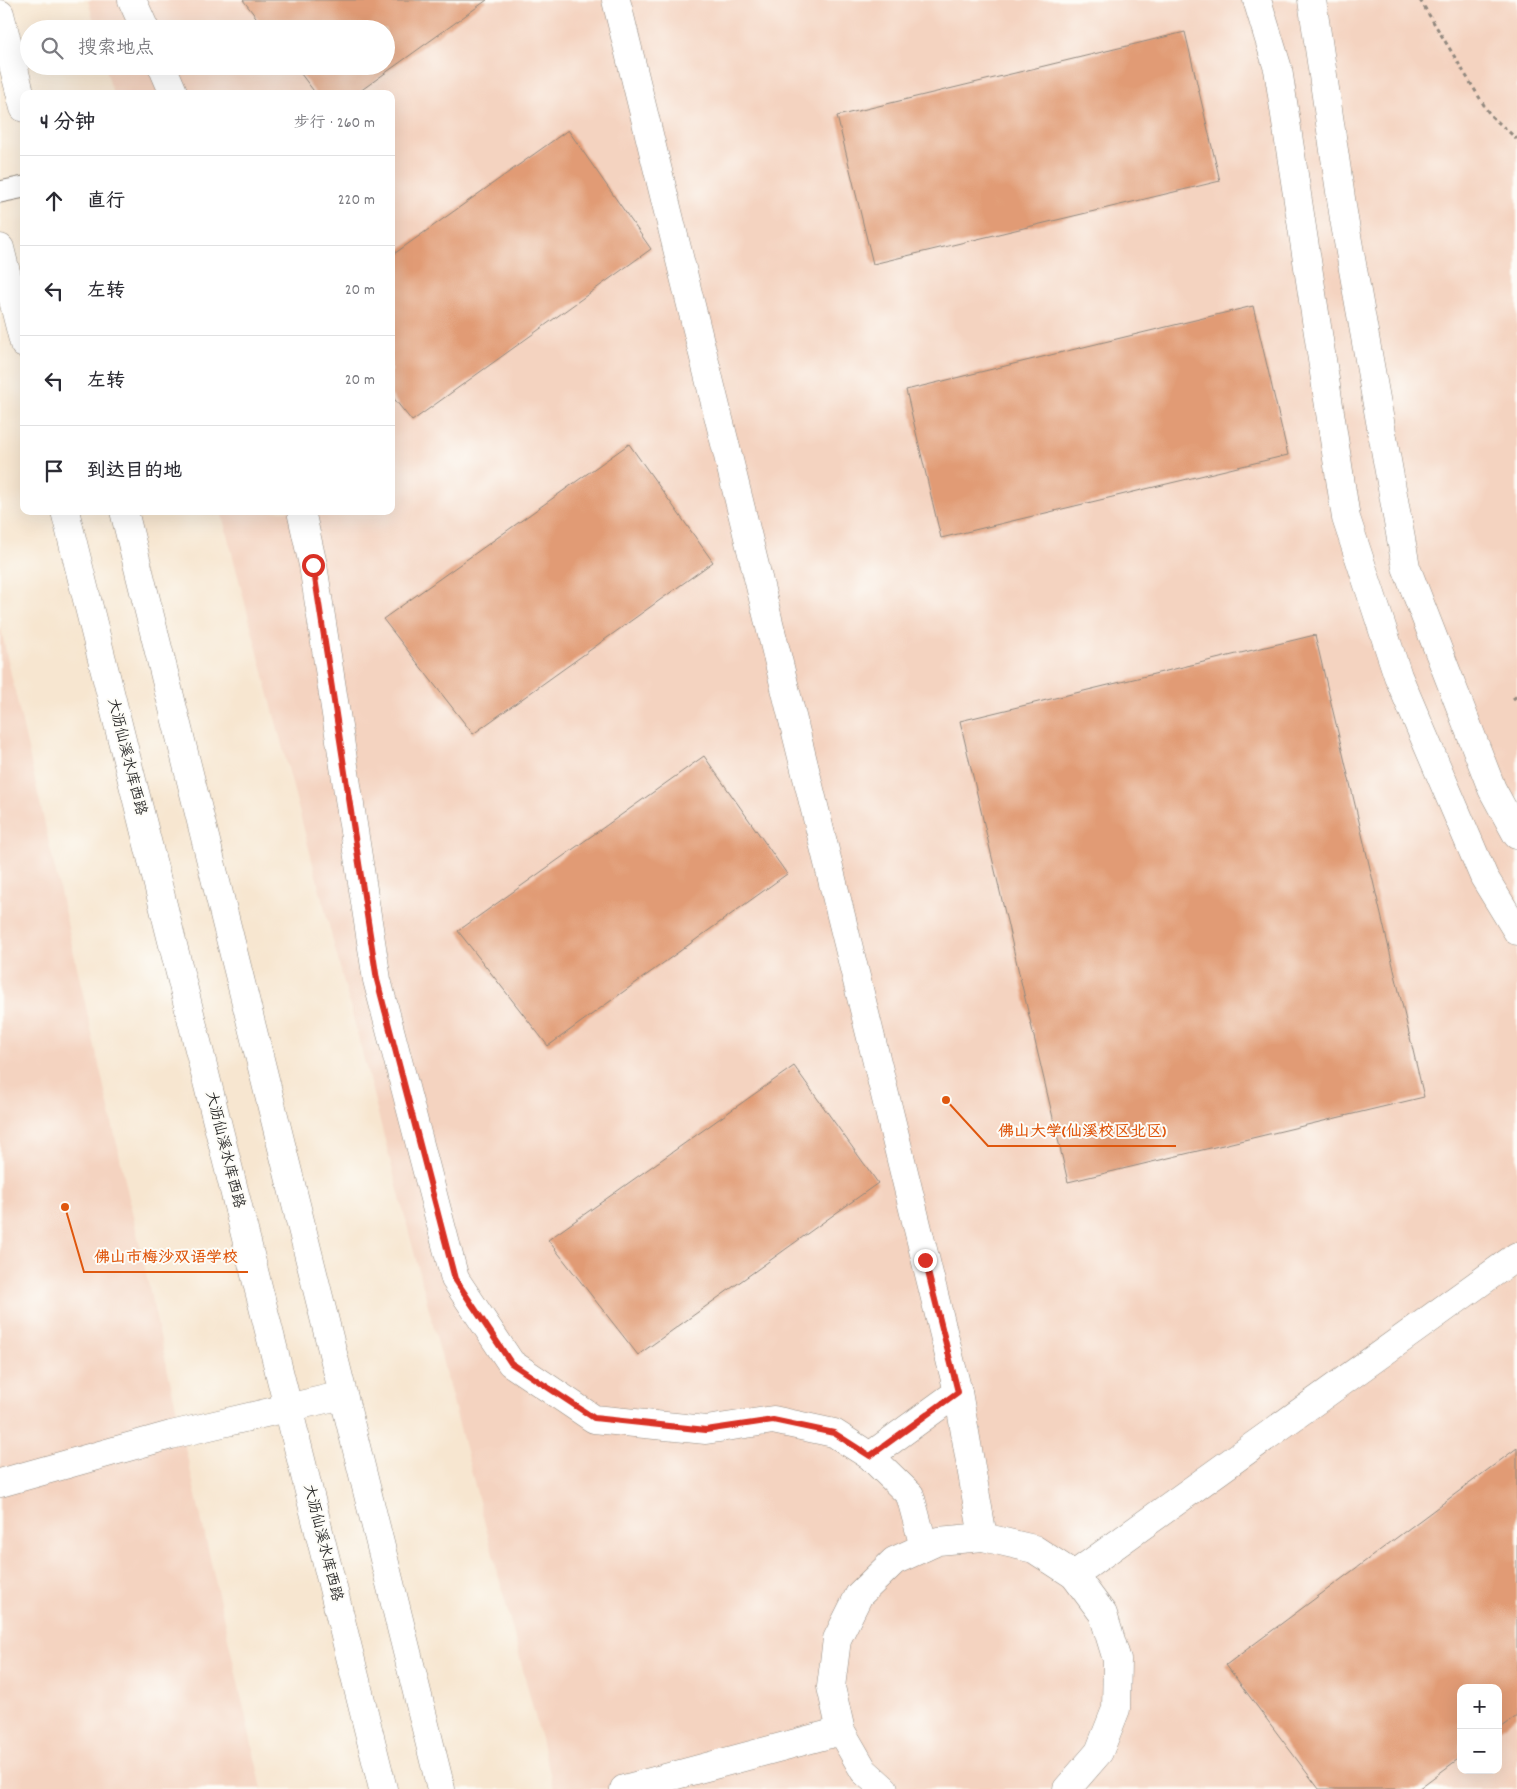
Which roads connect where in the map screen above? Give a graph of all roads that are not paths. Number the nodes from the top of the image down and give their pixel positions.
1 (132, 0) edge
2 (616, 0) edge
3 (1257, 0) edge
4 (1312, 0) edge
5 (0, 14) edge
6 (141, 20) edge
7 (166, 75) edge
8 (172, 90) edge
9 (20, 92) edge
10 (20, 188) edge
11 (0, 192) edge
12 (0, 248) edge
13 (20, 328) edge
14 (66, 515) edge
15 (125, 515) edge
16 (302, 515) edge
17 (1517, 836) edge
18 (1517, 931) edge
19 (1517, 1256) edge
20 (958, 1392) junction
21 (343, 1395) junction
22 (288, 1408) junction
23 (870, 1456) junction
24 (0, 1484) edge
25 (983, 1537) junction
26 (924, 1547) junction
27 (1074, 1576) junction
28 (840, 1731) junction
29 (384, 1789) edge
30 (441, 1789) edge
31 (624, 1789) edge
32 (884, 1789) edge
33 (1067, 1789) edge

1 - 6 street
2 - 20 street
3 - 18 street
4 - 17 street
5 - 9 street
7 - 8 street
10 - 11 lane
12 - 13 street
14 - 22 street, 大沥仙溪水库西路
15 - 21 street
16 - 23 street
19 - 27 street
20 - 23 street
20 - 25 street
21 - 22 street
21 - 30 street
22 - 24 street
22 - 29 street, 大沥仙溪水库西路
23 - 26 street
25 - 26 street
25 - 27 street
26 - 28 street
27 - 33 street
28 - 31 street
28 - 32 street

